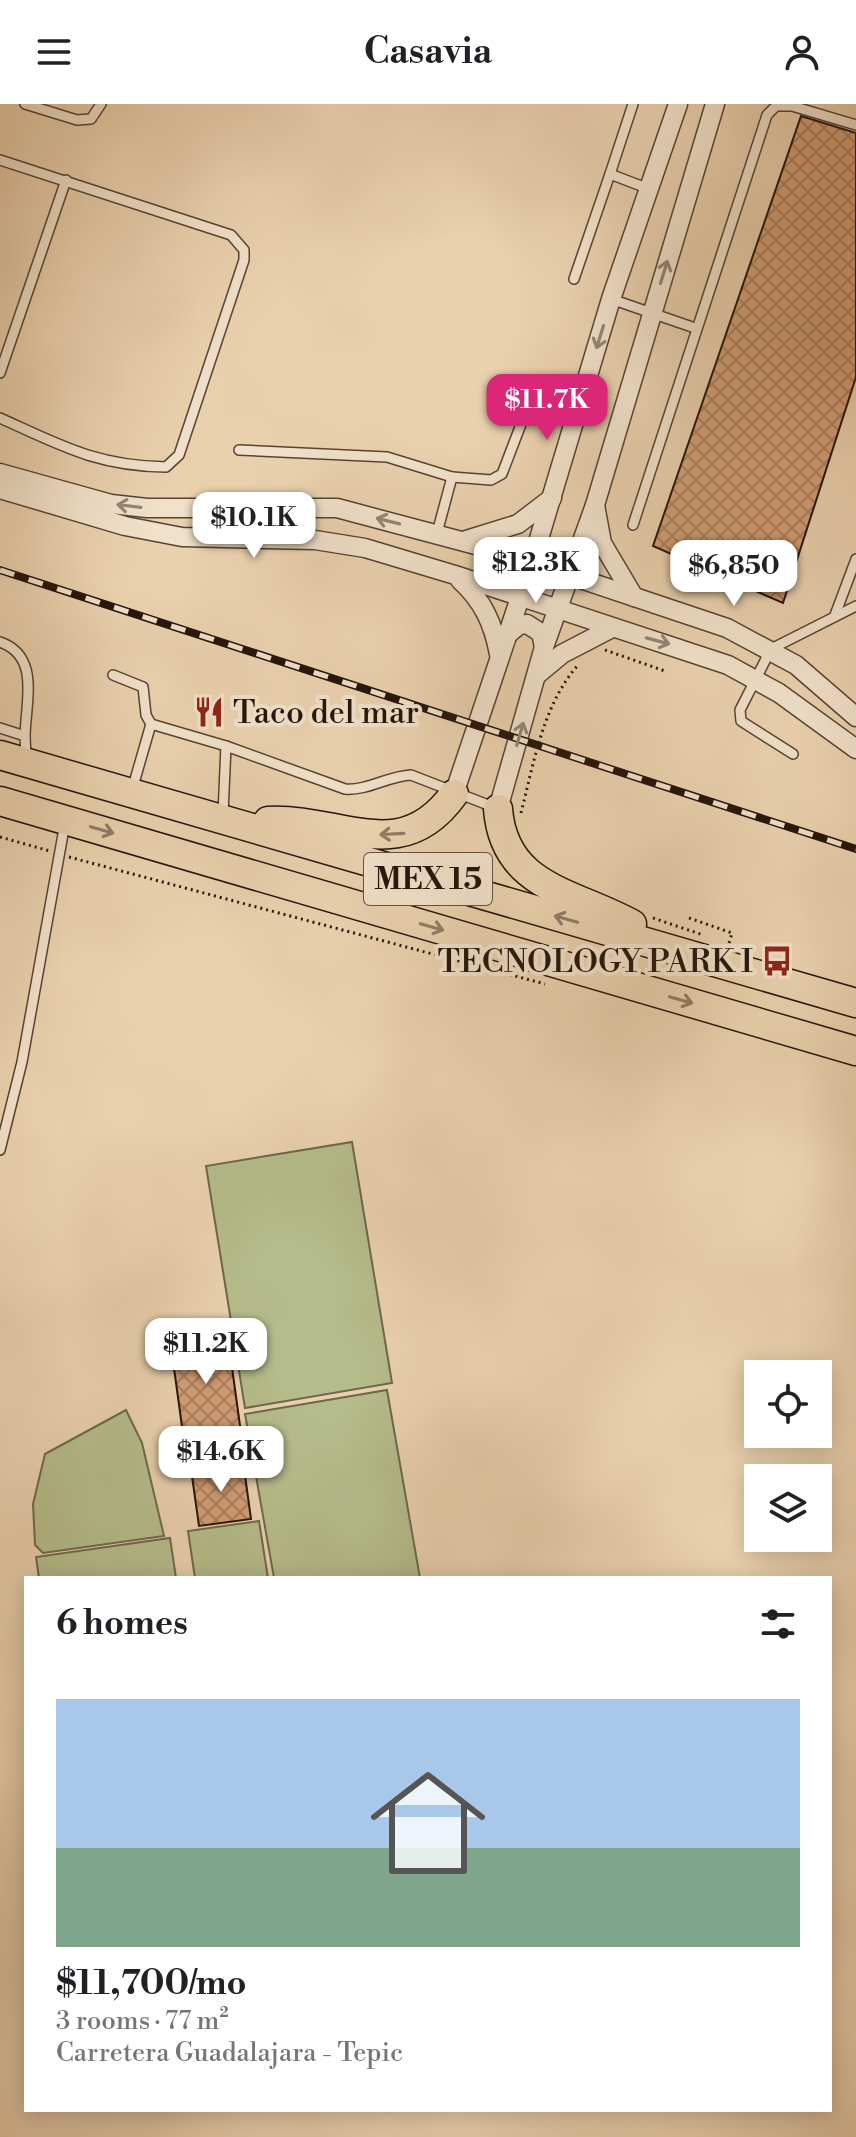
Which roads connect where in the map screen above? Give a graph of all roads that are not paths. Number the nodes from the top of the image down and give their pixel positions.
1 (25, 104) edge
2 (101, 104) edge
3 (633, 104) edge
4 (715, 104) edge
5 (724, 104) edge
6 (675, 108) edge
7 (708, 124) junction
8 (856, 125) edge
9 (0, 160) edge
10 (610, 174) junction
11 (66, 180) junction
12 (649, 189) junction
13 (574, 279) dead end
14 (611, 299) junction
15 (652, 313) junction
16 (695, 328) junction
17 (0, 373) edge
18 (528, 406) dead end
19 (0, 420) edge
20 (239, 450) dead end
21 (0, 473) edge
22 (452, 477) junction
23 (0, 489) edge
24 (552, 498) junction
25 (595, 505) junction
26 (633, 525) dead end
27 (437, 533) junction
28 (464, 541) junction
29 (856, 559) edge
30 (532, 562) junction
31 (455, 575) junction
32 (570, 575) junction
33 (520, 597) junction
34 (634, 597) junction
35 (856, 606) edge
36 (557, 610) junction
37 (835, 615) junction
38 (612, 628) junction
39 (736, 633) junction
40 (506, 636) junction
41 (0, 642) edge
42 (544, 647) junction
43 (771, 649) junction
44 (499, 655) junction
45 (720, 662) junction
46 (796, 665) junction
47 (538, 674) junction
48 (113, 675) dead end
49 (756, 679) junction
50 (779, 693) junction
51 (856, 717) edge
52 (151, 724) junction
53 (0, 728) edge
54 (226, 746) junction
55 (856, 749) edge
56 (17, 751) edge
57 (793, 754) dead end
58 (131, 794) junction
59 (454, 794) junction
60 (0, 801) edge
61 (508, 813) junction
62 (66, 820) junction
63 (228, 821) junction
64 (670, 949) junction
65 (856, 1003) edge
66 (856, 1051) edge
67 (0, 1150) edge

1 - 2 lane
3 - 10 lane
4 - 7 street
5 - 7 street
6 - 12 street
15 -> 7 street
8 - 16 lane
9 - 11 lane
10 - 12 lane
10 - 13 lane
11 - 17 lane
11 - 19 lane
12 - 14 street
14 - 15 lane
14 -> 24 street
15 - 16 lane
15 - 25 street
16 - 26 lane
18 - 22 lane
20 - 22 lane
27 -> 21 street
22 - 27 lane
23 - 31 street
24 - 28 street
24 - 30 street
25 - 32 street
25 - 34 street
27 - 28 street
28 - 30 street
29 - 37 lane
30 - 32 street
30 - 33 street
31 - 33 street
31 - 44 street
32 - 34 street
32 - 36 street
33 - 36 street
33 - 40 street
34 - 39 street
35 - 37 lane
36 - 38 street
36 - 42 street
37 - 43 lane
38 -> 45 street
38 - 47 street
39 - 43 street
39 - 45 street
40 - 42 street
40 - 44 street
41 - 56 lane
42 - 47 street
43 - 46 street
43 - 49 lane
44 - 59 street
45 - 49 street
46 - 50 street
46 - 51 street
61 -> 47 street
48 - 52 lane
49 - 50 street
49 - 57 lane
50 - 55 street
52 - 54 lane
52 - 58 lane
53 - 56 lane
54 - 59 lane
54 - 63 lane
56 - 58 highway, MEX 15
58 - 63 highway, MEX 15
59 - 61 lane
59 -> 63 highway
60 - 62 highway, MEX 15
61 - 64 highway
62 -> 66 highway, MEX 15
62 - 67 lane
64 -> 63 highway, MEX 15
64 - 65 highway, MEX 15

